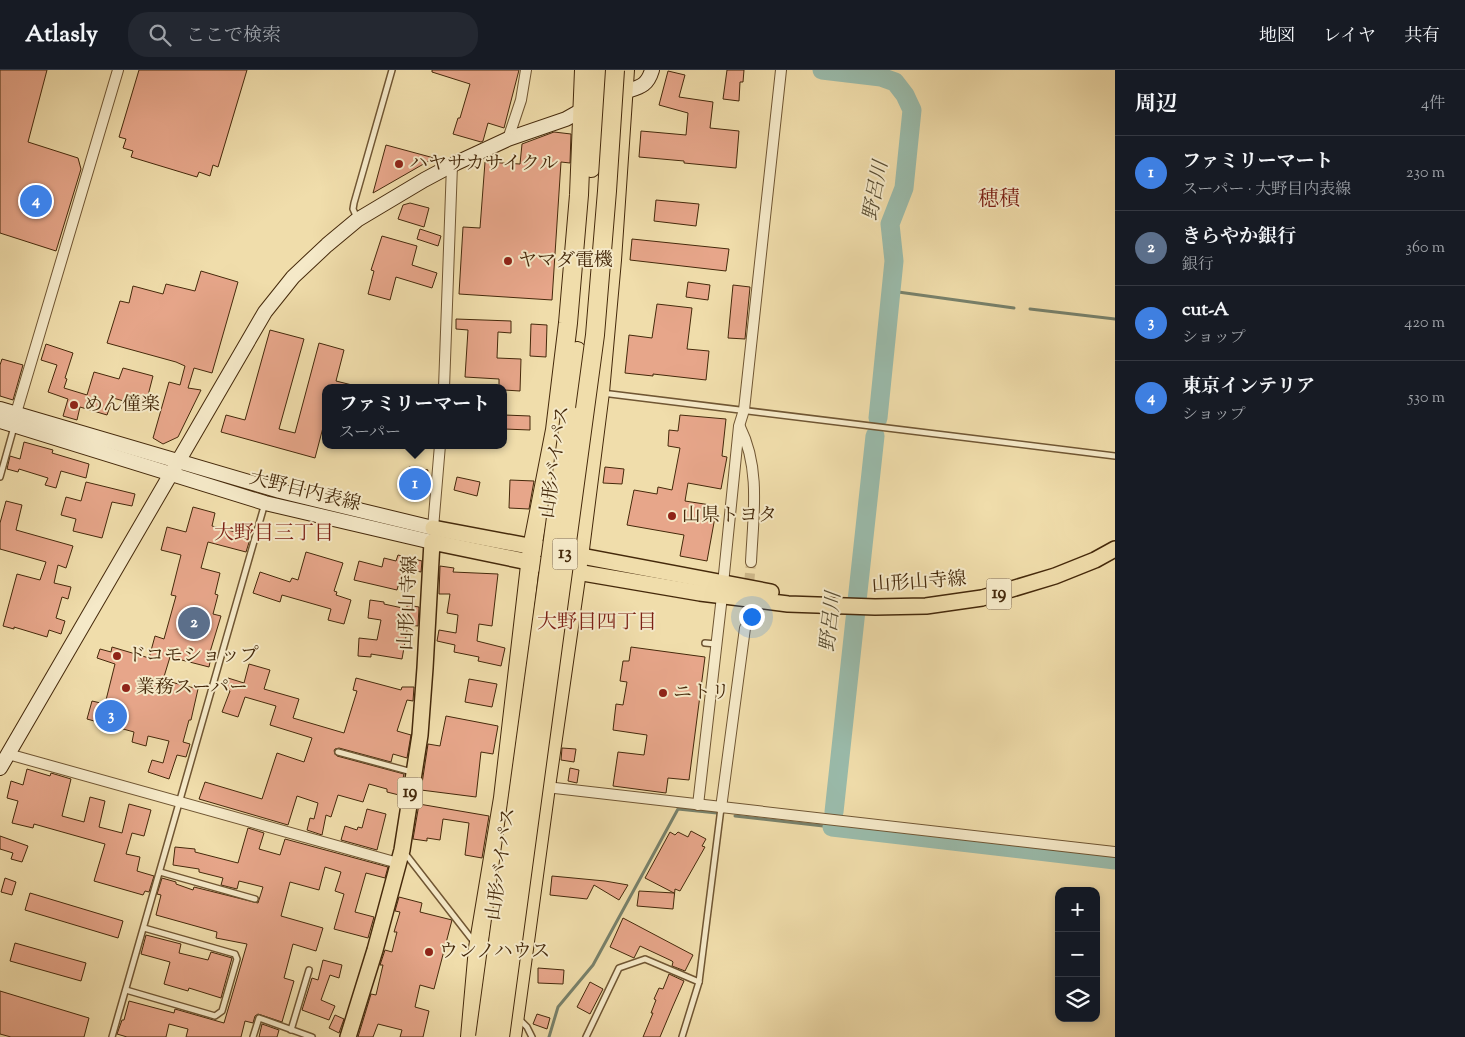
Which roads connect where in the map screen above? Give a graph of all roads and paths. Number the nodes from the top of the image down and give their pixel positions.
1 (118, 70) edge
2 (391, 70) edge
3 (526, 70) edge
4 (584, 70) edge
5 (597, 70) edge
6 (615, 70) edge
7 (625, 70) edge
8 (652, 70) edge
9 (781, 70) edge
10 (624, 92) junction
11 (582, 110) junction
12 (508, 139) junction
13 (452, 165) junction
14 (358, 220) junction
15 (444, 384) edge
16 (600, 392) junction
17 (0, 409) edge
18 (744, 410) junction
19 (16, 419) junction
20 (0, 421) edge
21 (739, 426) junction
22 (440, 449) edge
23 (1115, 456) edge
24 (174, 468) junction
25 (0, 477) edge
26 (265, 503) junction
27 (433, 535) junction
28 (1115, 549) edge
29 (531, 555) junction
30 (752, 562) tunnel mouth
31 (578, 565) junction
32 (722, 590) junction
33 (745, 628) tunnel mouth
34 (4, 752) edge
35 (338, 752) dead end
36 (0, 768) edge
37 (413, 773) junction
38 (546, 788) junction
39 (181, 802) junction
40 (698, 805) junction
41 (721, 808) junction
42 (1115, 852) edge
43 (400, 856) junction
44 (160, 872) junction
45 (255, 899) dead end
46 (144, 928) junction
47 (478, 948) junction
48 (309, 970) dead end
49 (699, 982) junction
50 (126, 990) junction
51 (515, 1015) junction
52 (291, 1030) junction
53 (112, 1037) edge
54 (253, 1037) edge
55 (312, 1037) edge
56 (348, 1037) edge
57 (470, 1037) edge
58 (485, 1037) edge
59 (500, 1037) edge
60 (512, 1037) edge
61 (532, 1037) edge
62 (586, 1037) edge
63 (682, 1037) edge

1 - 19 street
2 - 14 lane
3 - 12 street
4 - 11 highway
5 - 58 highway, 山形バイパス / 13, bridge
6 - 59 highway, 山形バイパス / 13, bridge
7 - 10 highway
8 - 10 main road
9 - 18 street
10 - 16 highway
11 - 12 main road
11 - 29 highway
12 - 13 main road
13 - 14 main road
13 - 15 street
14 - 24 main road
16 - 18 lane
16 - 31 highway
17 - 19 main road
18 - 21 street
18 - 23 lane
19 - 20 main road
19 - 24 main road
19 - 25 lane
21 - 30 street
21 - 32 street
22 - 27 street
24 - 26 main road, 大野目内表線
24 - 27 main road, 大野目内表線
24 - 34 main road
26 - 27 main road, 大野目内表線
26 - 39 lane
27 - 29 main road, 山形山寺線 / 19
27 - 37 main road, 山形山寺線 / 19
28 - 32 main road, 山形山寺線 / 19
29 - 31 main road, 山形山寺線 / 19
29 - 47 highway
31 - 32 main road, 山形山寺線 / 19
31 - 32 main road, 山形山寺線 / 19
31 - 38 highway
32 - 40 street
33 - 41 street
34 - 36 main road
34 - 39 street
35 - 37 lane
37 - 43 main road, 山形山寺線 / 19
38 - 40 street
38 - 51 highway
39 - 43 street
39 - 44 lane
40 - 41 street
41 - 42 street
41 - 49 lane
43 - 47 lane
43 - 56 main road, 山形山寺線 / 19
44 - 45 lane
44 - 46 lane
46 - 50 lane
46 - 50 lane
47 - 57 highway
48 - 52 lane
49 - 62 lane
49 - 63 lane
50 - 53 lane
51 - 60 highway
51 - 61 lane
52 - 54 lane
52 - 55 lane

